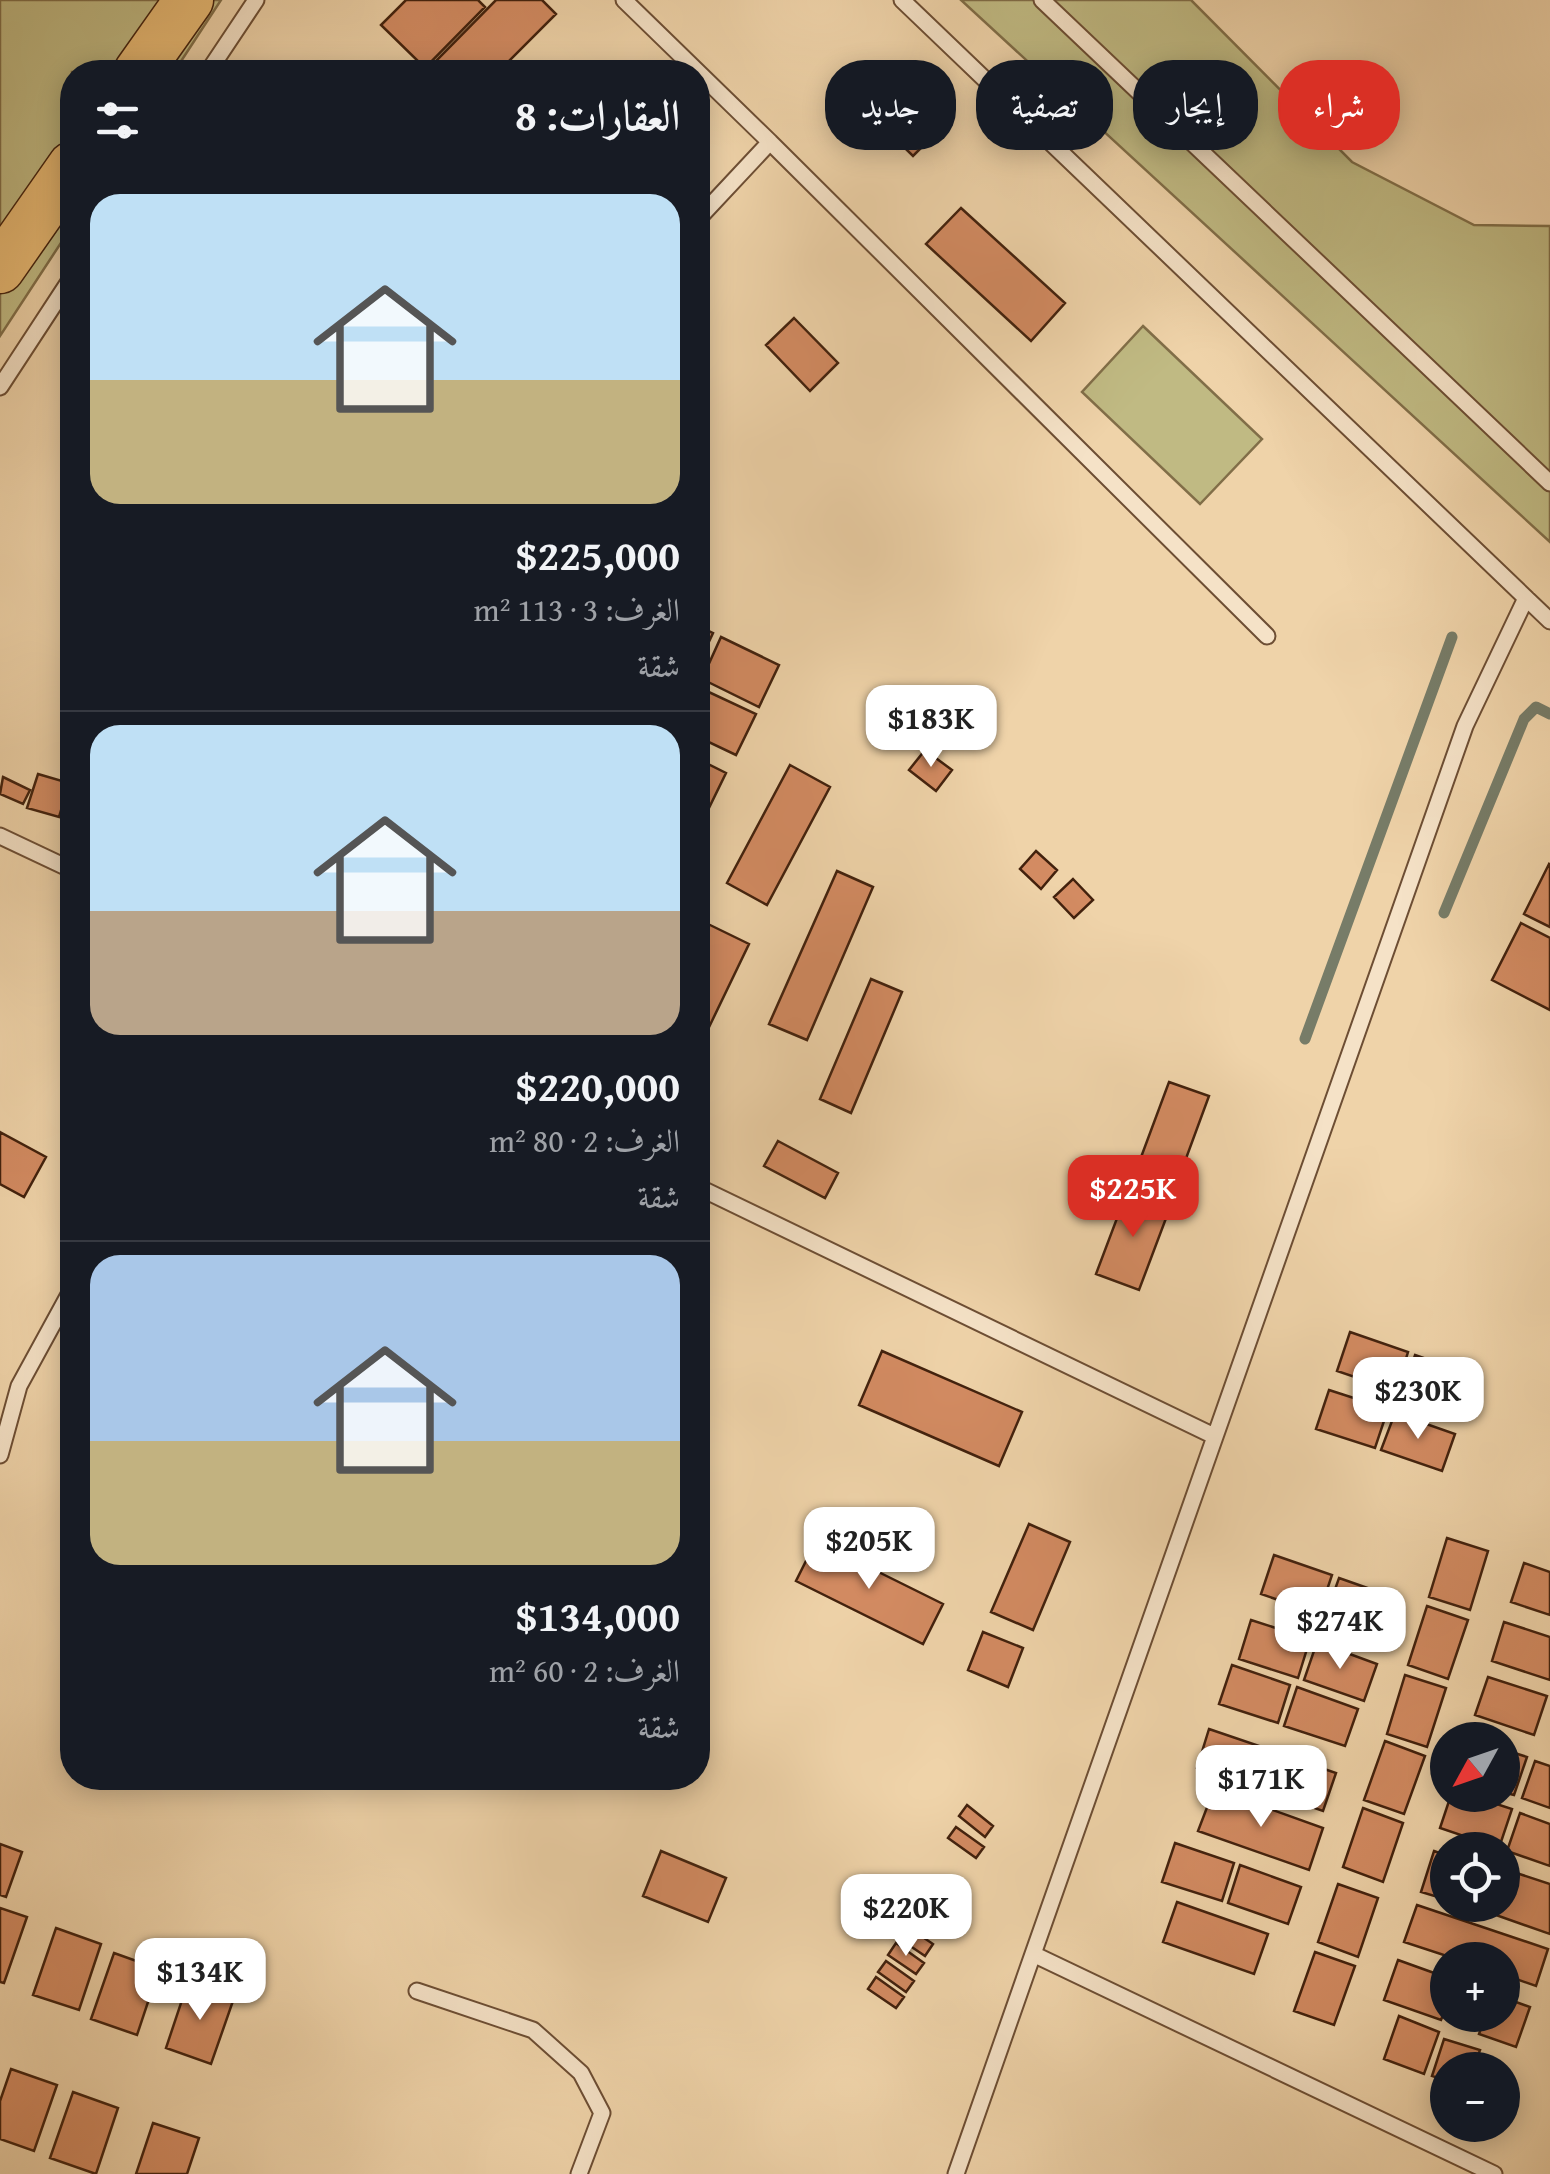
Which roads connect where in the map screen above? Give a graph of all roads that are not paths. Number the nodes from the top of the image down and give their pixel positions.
1 (189, 0) edge
2 (256, 0) edge
3 (624, 0) edge
4 (902, 0) edge
5 (1042, 0) edge
6 (146, 60) edge
7 (216, 60) edge
8 (686, 60) edge
9 (710, 84) edge
10 (770, 142) junction
11 (60, 183) edge
12 (710, 206) edge
13 (0, 270) edge
14 (60, 295) edge
15 (0, 387) edge
16 (1550, 483) edge
17 (1526, 598) junction
18 (1550, 621) edge
19 (1267, 636) dead end
20 (0, 836) edge
21 (60, 864) edge
22 (710, 1193) edge
23 (60, 1311) edge
24 (1214, 1436) junction
25 (0, 1455) edge
26 (1033, 1954) junction
27 (417, 1992) dead end
28 (579, 2174) edge
29 (956, 2174) edge
30 (1494, 2174) edge

1 - 6 main road
2 - 7 lane
3 - 8 lane
4 - 17 lane
5 - 16 lane
9 - 10 lane
10 - 12 lane
10 - 19 lane
11 - 13 main road
14 - 15 lane
17 - 18 lane
17 - 24 lane
20 - 21 lane
22 - 24 lane
23 - 25 lane
24 - 26 lane
26 - 29 lane
26 - 30 lane
27 - 28 lane

